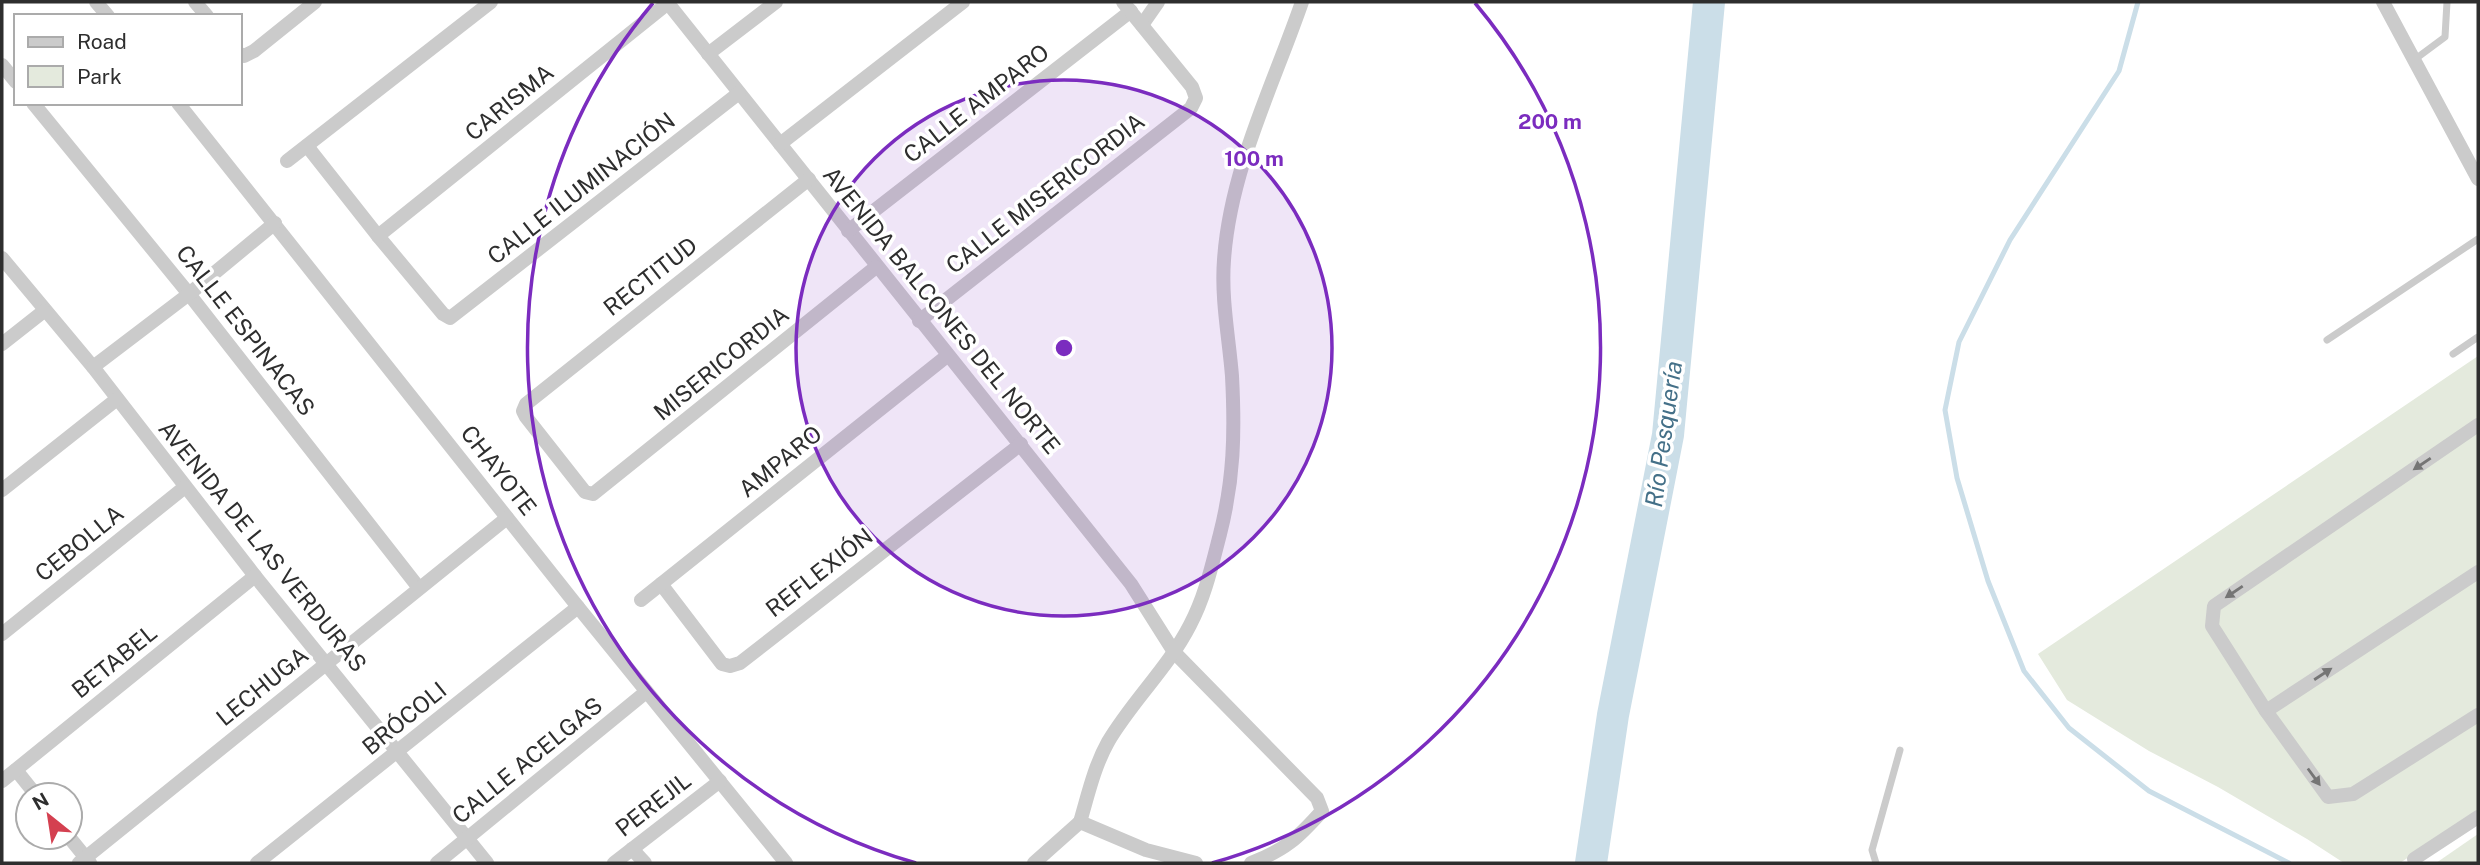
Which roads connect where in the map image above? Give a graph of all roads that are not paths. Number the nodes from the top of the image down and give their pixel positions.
1 (315, 2) edge
2 (491, 2) edge
3 (668, 2) edge
4 (776, 2) edge
5 (963, 2) edge
6 (1158, 2) edge
7 (1302, 2) edge
8 (2382, 2) edge
9 (2447, 2) edge
10 (1127, 7) edge
11 (1142, 25) junction
12 (708, 54) junction
13 (242, 55) edge
14 (2414, 61) junction
15 (2, 65) edge
16 (14, 80) edge
17 (739, 93) junction
18 (35, 105) edge
19 (180, 105) edge
20 (780, 144) junction
21 (307, 146) junction
22 (287, 161) dead end
23 (808, 179) junction
24 (2478, 179) edge
25 (275, 223) junction
26 (848, 231) junction
27 (378, 236) junction
28 (2478, 239) edge
29 (2, 258) edge
30 (876, 267) junction
31 (190, 294) junction
32 (44, 311) junction
33 (919, 321) junction
34 (2478, 337) edge
35 (2327, 340) dead end
36 (2, 344) edge
37 (2454, 354) dead end
38 (947, 356) junction
39 (93, 367) junction
40 (117, 399) junction
41 (2478, 425) edge
42 (1021, 444) junction
43 (186, 487) junction
44 (2, 489) edge
45 (593, 494) joint
46 (507, 518) junction
47 (2478, 572) edge
48 (255, 576) junction
49 (661, 584) junction
50 (419, 588) junction
51 (641, 600) dead end
52 (578, 607) junction
53 (2, 634) edge
54 (1174, 652) junction
55 (327, 663) junction
56 (646, 692) junction
57 (2266, 711) junction
58 (2478, 715) edge
59 (1900, 750) dead end
60 (398, 752) junction
61 (16, 770) junction
62 (2, 781) edge
63 (25, 781) edge
64 (720, 781) junction
65 (2478, 817) edge
66 (1080, 822) junction
67 (467, 839) junction
68 (632, 849) junction
69 (2414, 859) dead end
70 (85, 862) edge
71 (257, 863) edge
72 (437, 863) edge
73 (486, 863) edge
74 (614, 863) edge
75 (645, 863) edge
76 (786, 863) edge
77 (1034, 863) edge
78 (1196, 863) edge
79 (1251, 863) edge
80 (1876, 863) edge

1 - 13 street
2 - 21 street
3 - 12 street, AVENIDA BALCONES DEL NORTE
3 - 27 street, CARISMA
4 - 12 street
5 - 20 street
6 - 11 street
7 - 54 street
8 - 14 street
9 - 14 lane
10 - 11 street
10 - 26 street, CALLE AMPARO
11 - 33 street, CALLE MISERICORDIA
12 - 17 street, AVENIDA BALCONES DEL NORTE
14 - 24 street
15 - 16 street
17 - 20 street, AVENIDA BALCONES DEL NORTE
17 - 27 street, CALLE ILUMINACIÓN
18 - 31 street, CALLE ESPINACAS
19 - 25 street, CHAYOTE
20 - 23 street, AVENIDA BALCONES DEL NORTE
21 - 22 street
21 - 27 street
23 - 26 street, AVENIDA BALCONES DEL NORTE
23 - 45 street, RECTITUD
25 - 31 street
25 - 46 street, CHAYOTE
26 - 30 street, AVENIDA BALCONES DEL NORTE
28 - 35 lane
29 - 32 street, AVENIDA DE LAS VERDURAS
30 - 33 street, AVENIDA BALCONES DEL NORTE
30 - 45 street, MISERICORDIA
31 - 39 street
31 - 50 street, CALLE ESPINACAS
32 - 36 street
32 - 39 street, AVENIDA DE LAS VERDURAS
33 - 38 street, AVENIDA BALCONES DEL NORTE
34 - 37 lane
38 - 42 street, AVENIDA BALCONES DEL NORTE
38 - 49 street, AMPARO
39 - 40 street, AVENIDA DE LAS VERDURAS
40 - 43 street, AVENIDA DE LAS VERDURAS
40 - 44 street
41 -> 57 street
42 - 49 street, REFLEXIÓN
42 - 54 street, AVENIDA BALCONES DEL NORTE
43 - 48 street, AVENIDA DE LAS VERDURAS
43 - 53 street, CEBOLLA
46 - 50 street, LECHUGA
46 - 52 street, CHAYOTE
57 -> 47 street
48 - 55 street, AVENIDA DE LAS VERDURAS
48 - 61 street, BETABEL
49 - 51 street, AMPARO
50 - 55 street, LECHUGA
52 - 56 street, CHAYOTE
52 - 60 street, BRÓCOLI
54 - 66 street
54 - 79 street, AVENIDA BALCONES DEL NORTE
55 - 60 street, AVENIDA DE LAS VERDURAS
55 - 70 street, LECHUGA
56 - 64 street, CHAYOTE
56 - 67 street, CALLE ACELGAS
57 -> 58 street
59 - 80 lane
60 - 67 street, AVENIDA DE LAS VERDURAS
60 - 71 street, BRÓCOLI
61 - 62 street, BETABEL
61 - 63 street
64 - 68 street, PEREJIL
64 - 76 street, CHAYOTE
65 - 69 street
66 - 77 street
66 - 78 street
67 - 72 street, CALLE ACELGAS
67 - 73 street, AVENIDA DE LAS VERDURAS
68 - 74 street, PEREJIL
68 - 75 street

